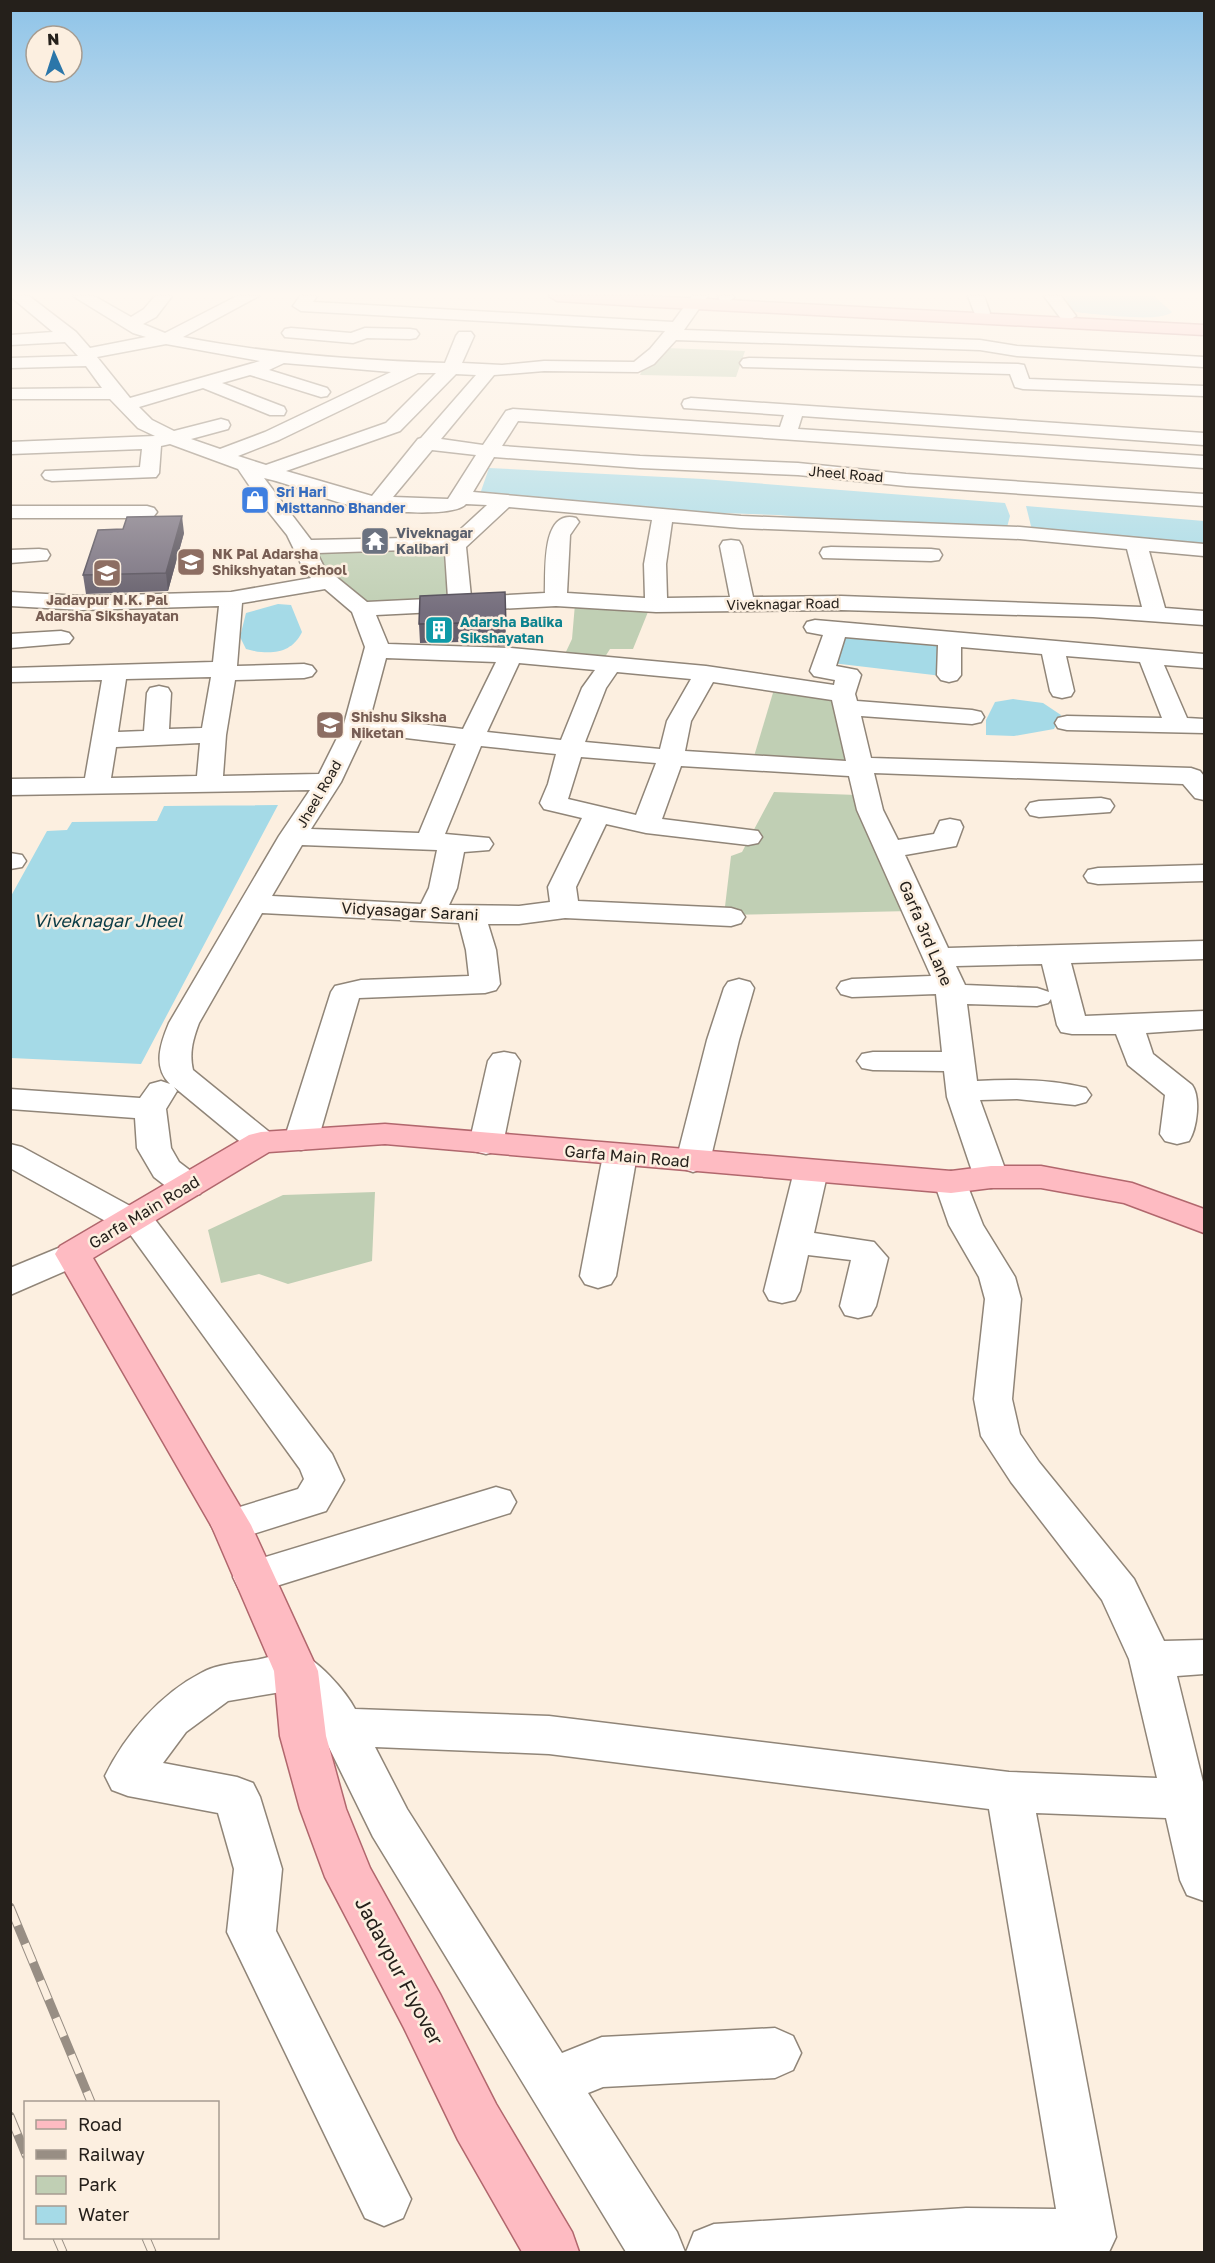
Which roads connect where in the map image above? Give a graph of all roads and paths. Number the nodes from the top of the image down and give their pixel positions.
1 (46, 402) edge
2 (124, 402) edge
3 (173, 402) edge
4 (253, 402) edge
5 (343, 402) edge
6 (418, 402) edge
7 (462, 402) edge
8 (671, 403) dead end
9 (691, 404) junction
10 (795, 410) junction
11 (277, 411) dead end
12 (139, 421) junction
13 (221, 425) dead end
14 (678, 426) junction
15 (787, 434) junction
16 (1204, 439) edge
17 (425, 444) junction
18 (69, 446) junction
19 (10, 448) edge
20 (488, 451) junction
21 (220, 456) junction
22 (1204, 462) edge
23 (255, 469) junction
24 (95, 475) junction
25 (52, 476) junction
26 (1016, 486) junction
27 (461, 497) junction
28 (1204, 500) edge
29 (504, 501) junction
30 (377, 503) junction
31 (560, 506) junction
32 (75, 511) junction
33 (18, 512) edge
34 (147, 512) dead end
35 (663, 514) junction
36 (825, 526) junction
37 (1020, 532) junction
38 (10, 536) edge
39 (1136, 544) junction
40 (455, 546) junction
41 (730, 546) dead end
42 (304, 547) junction
43 (1204, 550) edge
44 (39, 555) dead end
45 (931, 555) dead end
46 (10, 556) edge
47 (329, 582) junction
48 (836, 588) junction
49 (10, 599) edge
50 (231, 599) junction
51 (556, 599) junction
52 (460, 604) junction
53 (656, 605) junction
54 (743, 605) junction
55 (362, 609) junction
56 (1155, 614) junction
57 (709, 616) dead end
58 (1195, 617) edge
59 (61, 638) dead end
60 (950, 640) junction
61 (10, 641) edge
62 (1053, 648) junction
63 (377, 651) junction
64 (511, 655) junction
65 (1149, 656) junction
66 (1204, 662) edge
67 (610, 665) junction
68 (225, 671) junction
69 (304, 671) dead end
70 (115, 672) junction
71 (706, 674) junction
72 (10, 675) edge
73 (950, 675) dead end
74 (1062, 692) dead end
75 (159, 693) dead end
76 (844, 701) junction
77 (972, 717) dead end
78 (1067, 723) dead end
79 (356, 724) junction
80 (1177, 725) junction
81 (1204, 726) edge
82 (213, 735) junction
83 (156, 738) junction
84 (471, 739) junction
85 (105, 740) junction
86 (570, 748) junction
87 (672, 758) junction
88 (859, 765) junction
89 (1026, 771) junction
90 (328, 782) junction
91 (209, 784) junction
92 (97, 786) junction
93 (10, 787) edge
94 (1204, 792) edge
95 (1101, 806) dead end
96 (597, 814) junction
97 (645, 825) junction
98 (950, 827) dead end
99 (293, 836) junction
100 (748, 837) dead end
101 (454, 843) junction
102 (889, 850) junction
103 (1204, 873) edge
104 (1098, 876) dead end
105 (255, 904) junction
106 (565, 909) junction
107 (432, 912) junction
108 (471, 915) junction
109 (731, 916) dead end
110 (1204, 950) edge
111 (1055, 956) junction
112 (938, 957) junction
113 (739, 988) dead end
114 (852, 988) dead end
115 (951, 989) junction
116 (1037, 997) dead end
117 (1204, 1020) edge
118 (1128, 1025) junction
119 (504, 1061) dead end
120 (873, 1061) dead end
121 (178, 1074) junction
122 (961, 1077) junction
123 (1075, 1095) dead end
124 (10, 1099) edge
125 (150, 1109) junction
126 (1177, 1134) dead end
127 (301, 1140) junction
128 (261, 1142) junction
129 (486, 1144) junction
130 (10, 1154) edge
131 (620, 1155) junction
132 (693, 1161) junction
133 (811, 1171) junction
134 (991, 1177) junction
135 (951, 1182) junction
136 (188, 1186) junction
137 (133, 1219) junction
138 (1204, 1222) edge
139 (794, 1242) junction
140 (73, 1254) junction
141 (598, 1276) dead end
142 (10, 1283) edge
143 (782, 1291) dead end
144 (858, 1306) dead end
145 (496, 1502) dead end
146 (231, 1525) junction
147 (254, 1576) junction
148 (1204, 1658) edge
149 (1151, 1659) junction
150 (296, 1671) junction
151 (341, 1727) junction
152 (1009, 1792) junction
153 (1183, 1799) junction
154 (1204, 1880) edge
155 (776, 2054) dead end
156 (552, 2083) junction
157 (384, 2199) dead end
158 (552, 2253) edge
159 (657, 2253) edge
160 (714, 2253) edge

1 - 12 street
2 - 12 street
3 - 12 street
4 - 11 street
5 - 21 street
6 - 23 street
7 - 17 street
8 - 9 street
9 - 10 street
9 - 14 street
10 - 15 street
10 - 16 street
12 - 13 street
12 - 18 street
12 - 21 street
12 - 24 street
14 - 15 street
14 - 20 street
15 - 22 street
17 - 20 street, Jheel Road
17 - 30 street
18 - 19 street
18 - 25 street
20 - 26 street, Jheel Road
20 - 27 street
21 - 23 street
23 - 30 street
23 - 42 street
24 - 25 street
24 - 32 street
25 - 33 street
26 - 28 street, Jheel Road
26 - 37 street
27 - 29 street
27 - 30 street
29 - 31 street
29 - 40 street
31 - 35 street
31 - 51 street
32 - 33 street
32 - 34 street
33 - 38 street
35 - 36 street
35 - 53 street
36 - 37 street
36 - 48 street
37 - 39 street
39 - 43 street
39 - 56 street
40 - 42 street
40 - 52 street
41 - 54 street
42 - 47 street
44 - 46 street
45 - 48 street
47 - 50 street
47 - 55 street
48 - 54 street, Viveknagar Road
48 - 56 street, Viveknagar Road
48 - 57 street
48 - 60 street
48 - 76 street, Garfa 3rd Lane
49 - 50 street
50 - 68 street
51 - 52 street, Viveknagar Road
51 - 53 street, Viveknagar Road
52 - 55 street, Viveknagar Road
53 - 54 street, Viveknagar Road
55 - 63 street
56 - 58 street, Viveknagar Road
58 - 66 street
59 - 61 street
60 - 62 street
60 - 73 street
62 - 65 street
62 - 74 street
63 - 64 street
63 - 79 street, Jheel Road
64 - 67 street
64 - 84 street
65 - 66 street
65 - 80 street
67 - 71 street
67 - 86 street
68 - 69 street
68 - 70 street
68 - 82 street
70 - 72 street
70 - 85 street
71 - 76 street
71 - 87 street
75 - 83 street
76 - 77 street
76 - 88 street, Garfa 3rd Lane
78 - 80 street
79 - 84 street
79 - 90 street, Jheel Road
80 - 81 street
82 - 83 street
82 - 91 street
83 - 85 street
84 - 86 street
84 - 101 street
85 - 92 street
86 - 87 street
86 - 96 street
87 - 88 street
87 - 97 street
88 - 89 street
88 - 102 street, Garfa 3rd Lane
89 - 94 street
89 - 95 street
90 - 91 street
90 - 99 street, Jheel Road
91 - 92 street
92 - 93 street
96 - 97 street
96 - 106 street
97 - 100 street
98 - 102 street
99 - 101 street
99 - 105 street, Jheel Road
101 - 107 street
102 - 112 street, Garfa 3rd Lane
103 - 104 street
105 - 107 street, Vidyasagar Sarani
105 - 121 street, Jheel Road
106 - 108 street, Vidyasagar Sarani
106 - 109 street, Vidyasagar Sarani
107 - 108 street, Vidyasagar Sarani
108 - 127 street
110 - 111 street
111 - 112 street
111 - 118 street
112 - 115 street, Garfa 3rd Lane
113 - 132 street
114 - 115 street
115 - 116 street
115 - 122 street, Garfa 3rd Lane
117 - 118 street
118 - 126 street
119 - 129 street
120 - 122 street
121 - 125 street
121 - 128 street
122 - 123 street
122 - 134 street, Garfa 3rd Lane
124 - 125 street
125 - 136 street
127 - 128 main road, Garfa Main Road
127 - 129 main road, Garfa Main Road
128 - 136 main road, Garfa Main Road
129 - 131 main road, Garfa Main Road
130 - 137 street
131 - 132 main road, Garfa Main Road
131 - 141 street
132 - 133 main road, Garfa Main Road
133 - 135 main road, Garfa Main Road
133 - 139 street
134 - 135 main road, Garfa Main Road
134 - 138 main road, Garfa Main Road
135 - 149 street
136 - 137 main road, Garfa Main Road
137 - 140 main road, Garfa Main Road
137 - 146 street
139 - 143 street
139 - 144 street
140 - 142 street
140 - 146 main road, Jadavpur Flyover
145 - 147 street
146 - 147 main road, Jadavpur Flyover
147 - 150 main road, Jadavpur Flyover
148 - 149 street
149 - 153 street
150 - 151 street
150 - 157 street
150 - 158 main road, Jadavpur Flyover
151 - 152 street
151 - 156 street
152 - 153 street
152 - 160 street
153 - 154 street
155 - 156 street
156 - 159 street

